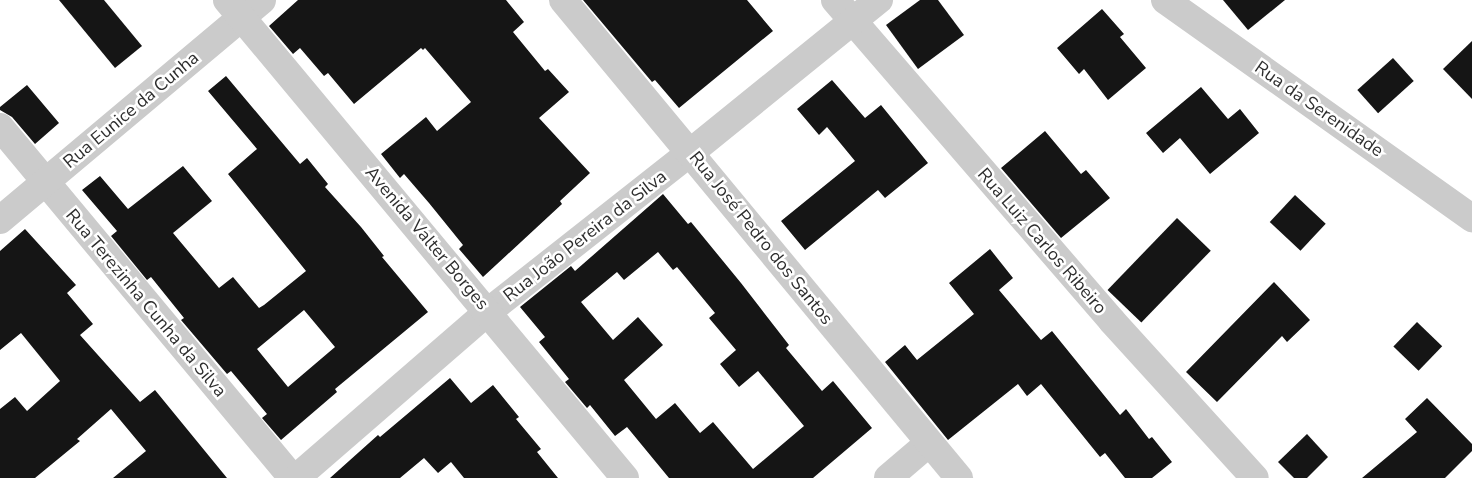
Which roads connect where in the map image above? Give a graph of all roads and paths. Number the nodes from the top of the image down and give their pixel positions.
1 (563, 0) edge
2 (835, 0) edge
3 (879, 0) edge
4 (1165, 0) edge
5 (244, 6) edge
6 (854, 22) junction
7 (0, 128) edge
8 (691, 152) junction
9 (46, 182) junction
10 (1472, 218) edge
11 (0, 220) edge
12 (489, 311) junction
13 (929, 443) junction
14 (292, 478) edge
15 (296, 478) edge
16 (625, 478) edge
17 (888, 478) edge
18 (959, 478) edge
19 (1255, 478) edge

1 - 8 street, Rua José Pedro dos Santos
2 - 6 street, Rua Luiz Carlos Ribeiro
3 - 6 street, Rua João Pereira da Silva
4 - 10 street, Rua da Serenidade
5 - 9 street, Rua Eunice da Cunha
5 - 12 street, Avenida Valter Borges
6 - 8 street, Rua João Pereira da Silva
6 - 19 street, Rua Luiz Carlos Ribeiro
7 - 9 street, Rua Terezinha Cunha da Silva
8 - 12 street, Rua João Pereira da Silva
8 - 13 street, Rua José Pedro dos Santos
9 - 11 street, Rua Eunice da Cunha
9 - 14 street, Rua Terezinha Cunha da Silva
12 - 15 street, Rua João Pereira da Silva
12 - 16 street, Avenida Valter Borges
13 - 17 street
13 - 18 street, Rua José Pedro dos Santos

